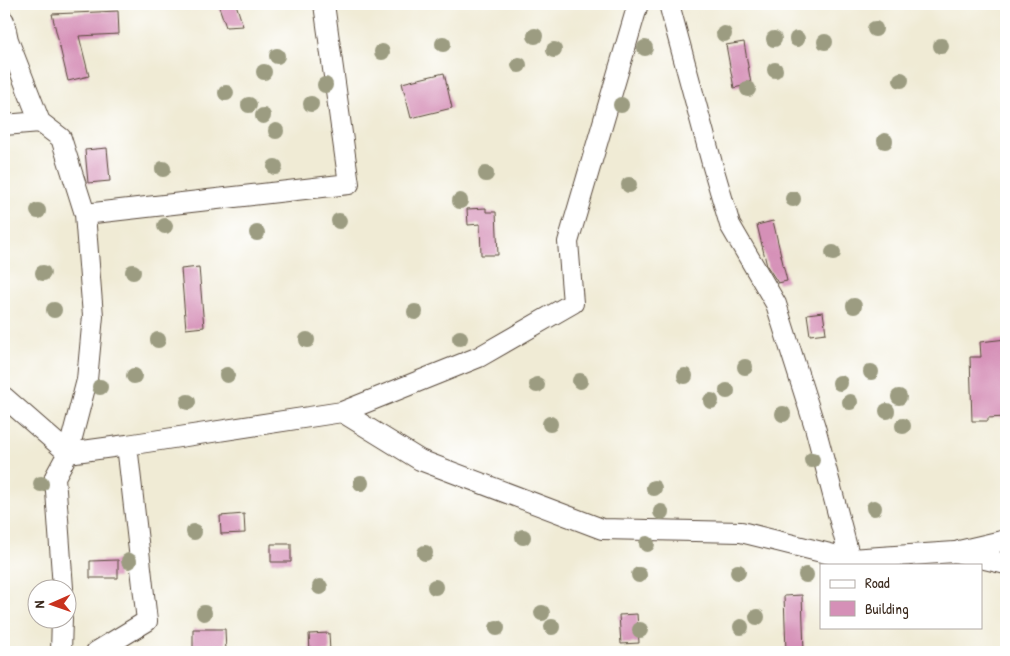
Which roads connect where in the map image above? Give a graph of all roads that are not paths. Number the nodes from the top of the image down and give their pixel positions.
1 (324, 4) edge
2 (638, 4) edge
3 (669, 4) edge
4 (4, 21) edge
5 (40, 122) junction
6 (4, 125) edge
7 (85, 214) junction
8 (4, 397) edge
9 (342, 412) junction
10 (127, 446) junction
11 (68, 453) junction
12 (1006, 540) edge
13 (955, 552) junction
14 (850, 559) junction
15 (1006, 564) edge
16 (62, 578) edge
17 (62, 628) edge
18 (61, 652) edge
19 (96, 652) edge

1 - 7 street
2 - 9 street
3 - 14 street
4 - 5 street
5 - 6 street
5 - 7 street
7 - 11 street
8 - 11 street
9 - 10 street
9 - 14 street
10 - 11 street
10 - 19 street
11 - 16 street
12 - 13 street
13 - 14 street
13 - 15 street
17 - 18 street

